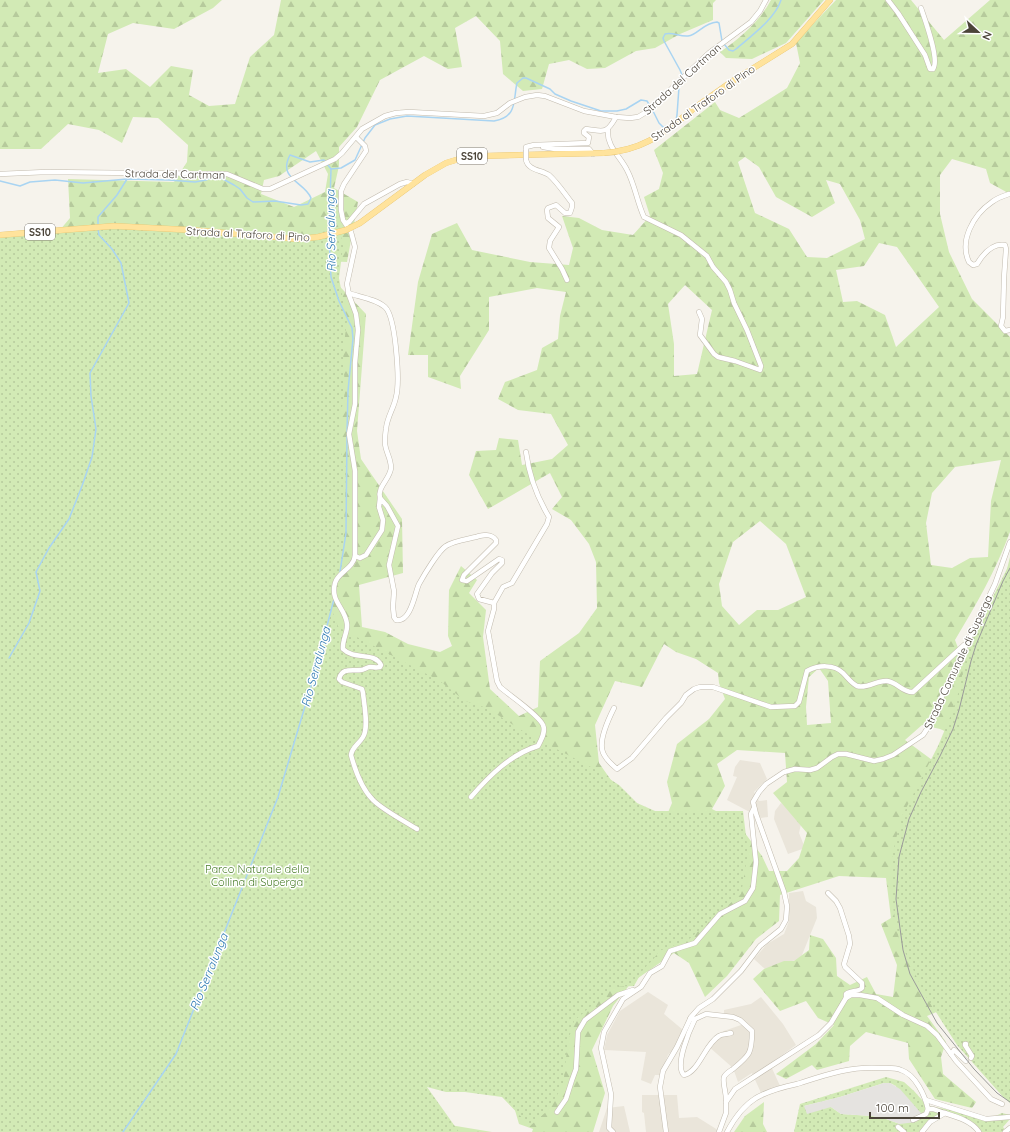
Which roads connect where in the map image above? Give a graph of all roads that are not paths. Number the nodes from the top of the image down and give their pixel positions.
1 (766, 0) edge
2 (830, 0) edge
3 (888, 0) edge
4 (921, 8) dead end
5 (616, 117) junction
6 (608, 129) junction
7 (356, 138) junction
8 (534, 145) junction
9 (593, 154) junction
10 (0, 174) edge
11 (413, 184) junction
12 (1009, 194) dead end
13 (346, 223) junction
14 (0, 235) edge
15 (567, 280) dead end
16 (348, 293) junction
17 (699, 312) dead end
18 (1010, 330) edge
19 (526, 452) dead end
20 (380, 498) junction
21 (1010, 542) edge
22 (356, 556) junction
23 (494, 603) junction
24 (968, 641) junction
25 (614, 708) dead end
26 (471, 797) dead end
27 (754, 808) junction
28 (417, 829) dead end
29 (828, 893) dead end
30 (641, 987) junction
31 (846, 998) junction
32 (692, 1019) junction
33 (731, 1033) dead end
34 (966, 1044) dead end
35 (951, 1054) junction
36 (971, 1058) dead end
37 (966, 1061) dead end
38 (926, 1100) junction
39 (726, 1102) junction
40 (1002, 1104) dead end
41 (930, 1109) junction
42 (557, 1112) dead end
43 (945, 1113) junction
44 (924, 1115) junction
45 (1010, 1117) edge
46 (913, 1120) dead end
47 (930, 1122) junction
48 (898, 1127) dead end
49 (1010, 1128) edge
50 (613, 1132) edge
51 (666, 1132) edge
52 (719, 1132) edge
53 (727, 1132) edge
54 (904, 1132) edge
55 (922, 1132) edge
56 (979, 1132) edge
57 (1005, 1132) edge

1 - 5 street, Strada del Cartman
2 - 9 main road, Strada al Traforo di Pino / SS10, bridge
3 - 4 street
5 - 6 street
5 - 7 street, Strada del Cartman
6 - 8 street
6 - 17 street
7 - 10 street, Strada del Cartman
7 - 13 street
8 - 9 street
8 - 15 street, bridge
9 - 11 main road, Strada al Traforo di Pino / SS10
11 - 13 street
11 - 14 main road, Strada al Traforo di Pino / SS10, bridge
12 - 18 street
13 - 16 street
16 - 20 street
16 - 22 street
19 - 23 street
20 - 22 street
20 - 23 street
21 - 24 street, Strada Comunale di Superga
22 - 28 street
23 - 26 street
24 - 25 street
24 - 27 street, Strada Comunale di Superga
27 - 30 street, Strada Comunale di Superga
27 - 32 street
29 - 31 street
30 - 42 street
30 - 50 street
31 - 35 street
31 - 39 street
32 - 33 street
32 - 39 street
32 - 51 street
34 - 36 street
35 - 37 street
35 - 40 street
38 - 41 street
38 - 45 street
38 - 53 street
39 - 52 street
41 - 43 street
41 - 44 street
43 - 47 street
43 - 56 street
44 - 46 street
44 - 47 street
47 - 55 street
48 - 54 street
49 - 57 street

